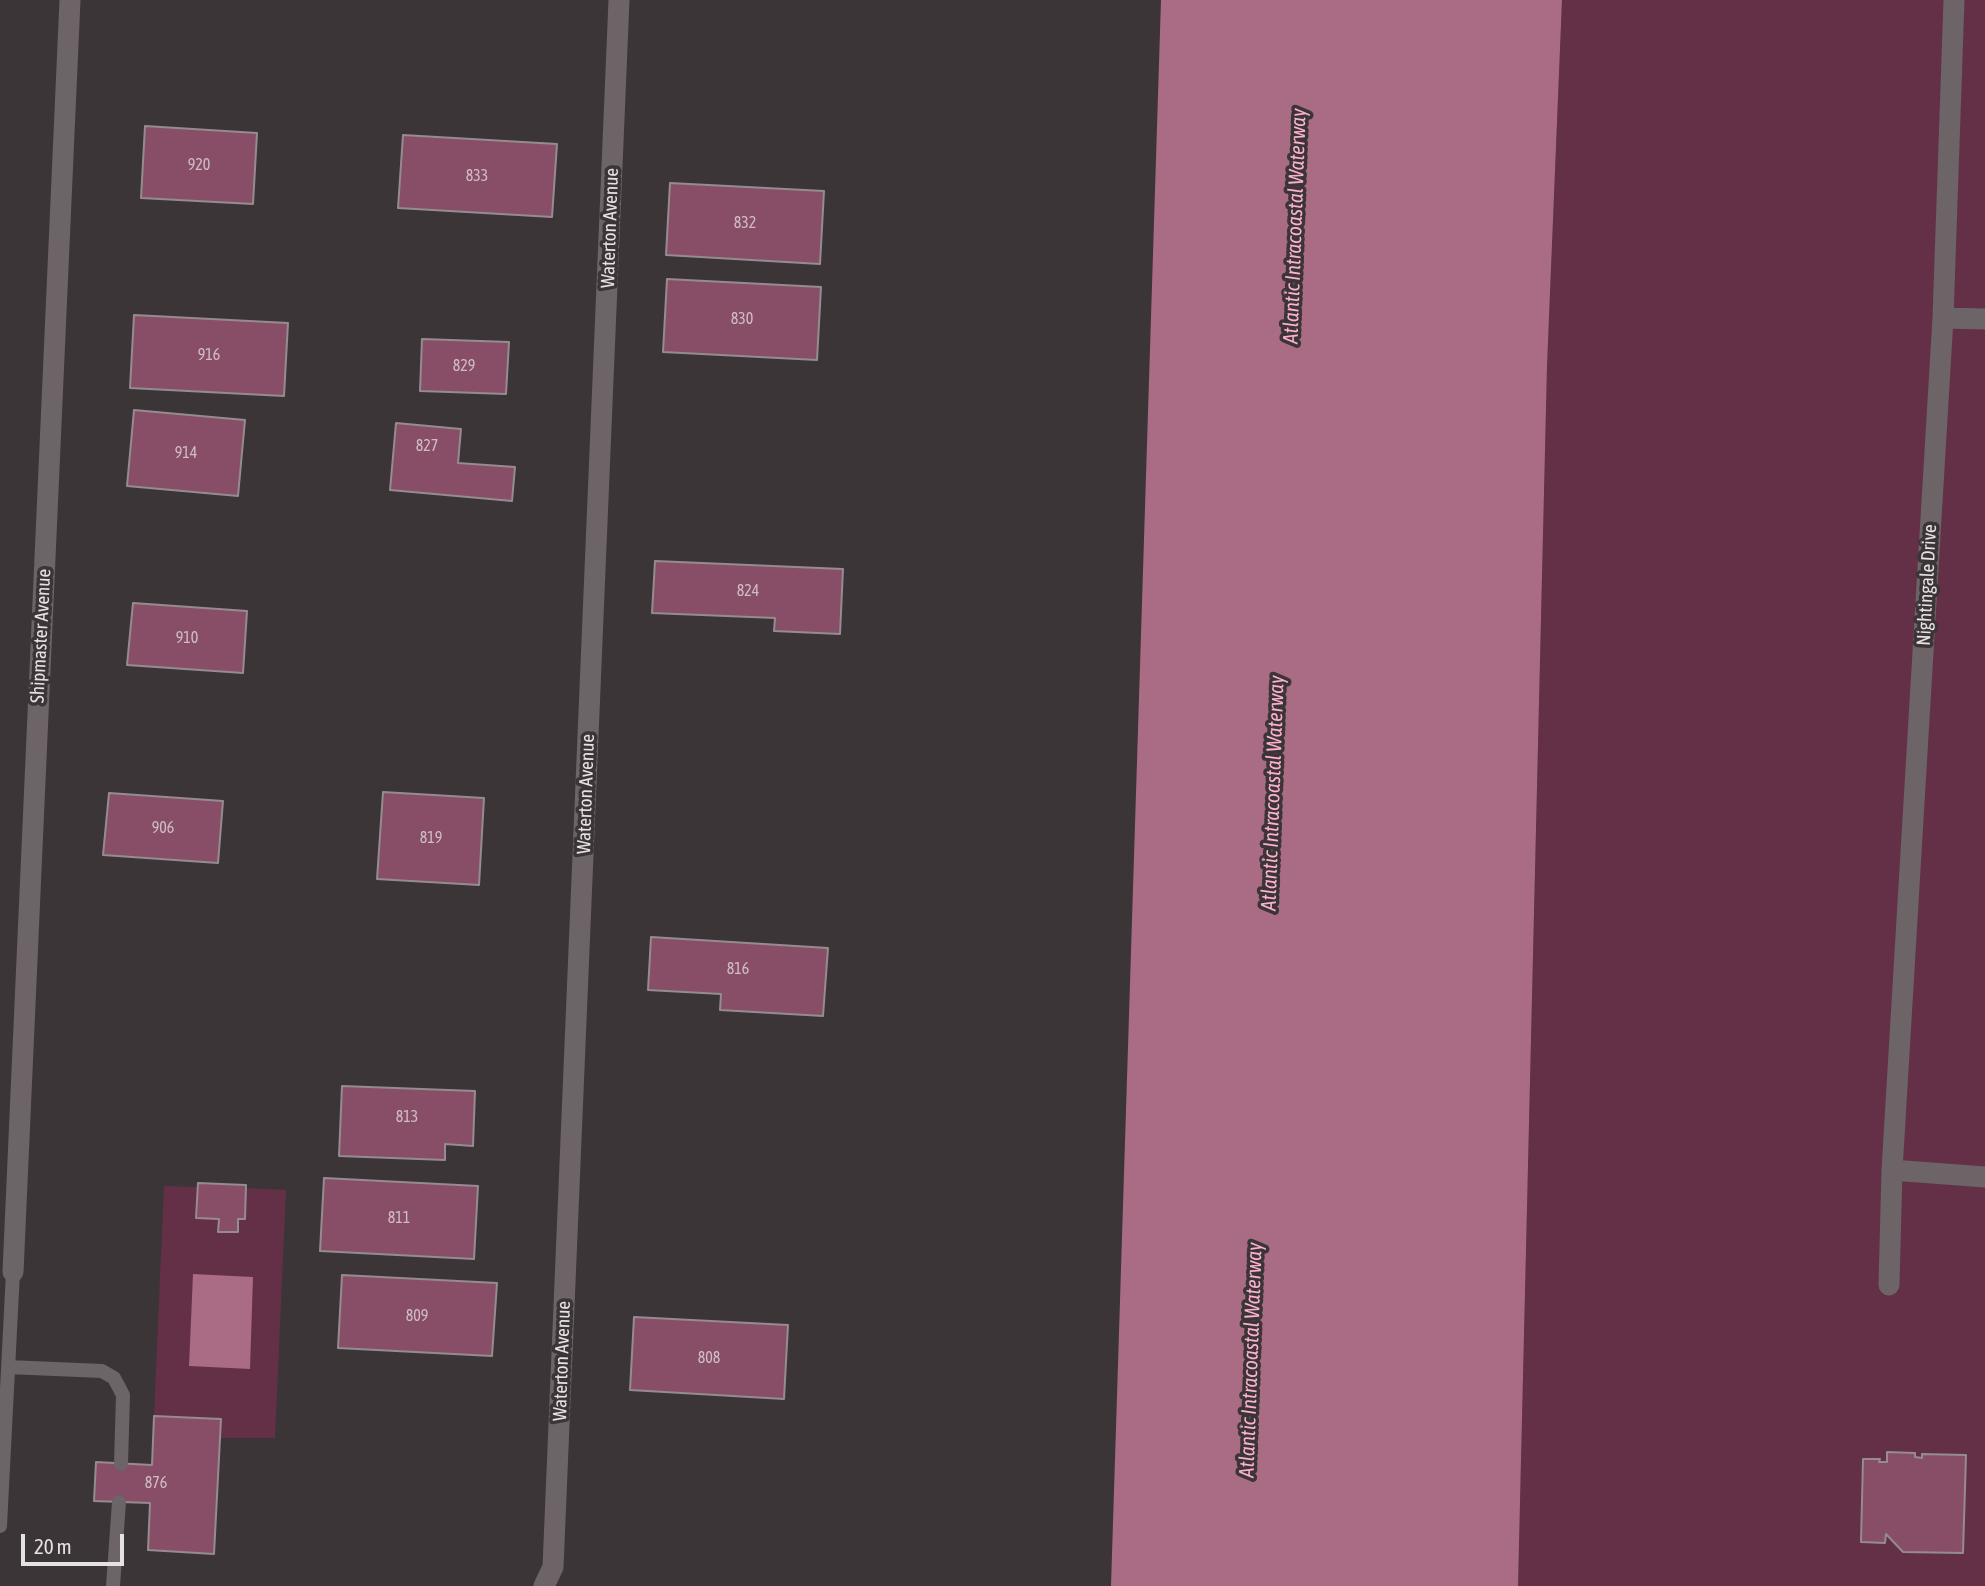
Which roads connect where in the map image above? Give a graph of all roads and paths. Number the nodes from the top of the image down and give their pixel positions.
1 (70, 0) edge
2 (619, 0) edge
3 (1954, 0) edge
4 (1943, 318) junction
5 (1985, 319) edge
6 (1892, 1170) junction
7 (1985, 1177) edge
8 (13, 1272) joint
9 (1889, 1286) dead end
10 (8, 1367) junction
11 (121, 1464) dead end
12 (119, 1502) dead end
13 (0, 1526) edge
14 (113, 1586) edge
15 (544, 1586) edge

1 - 8 street, Shipmaster Avenue
2 - 15 street, Waterton Avenue
3 - 4 street, Nightingale Drive
4 - 5 street
4 - 6 street, Nightingale Drive
6 - 7 street
6 - 9 street, Nightingale Drive
8 - 10 lane
10 - 11 lane
10 - 13 lane
12 - 14 lane

